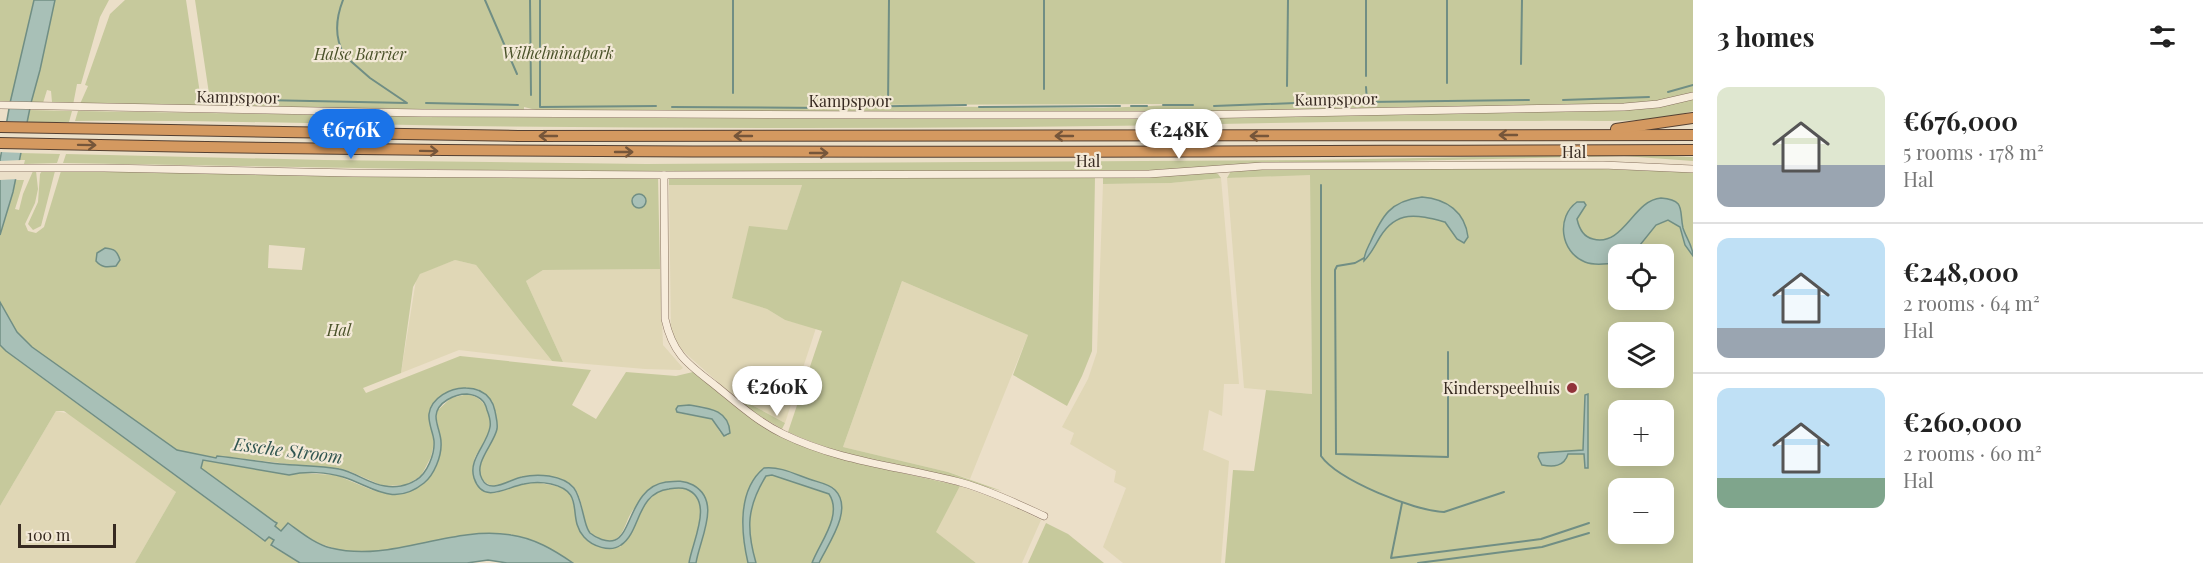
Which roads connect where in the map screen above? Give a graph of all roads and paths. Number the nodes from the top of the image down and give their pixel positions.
1 (1693, 96) edge
2 (3, 106) edge
3 (1693, 118) edge
4 (0, 127) edge
5 (1566, 135) junction
6 (1693, 135) edge
7 (0, 143) edge
8 (1693, 150) edge
9 (0, 168) edge
10 (1693, 168) edge
11 (664, 175) junction
12 (1044, 516) dead end

1 - 2 street, Kampspoor
3 - 5 highway
5 -> 4 highway
5 - 6 highway
7 -> 8 highway
9 - 11 street, Hal
10 - 11 street, Hal
11 - 12 street

